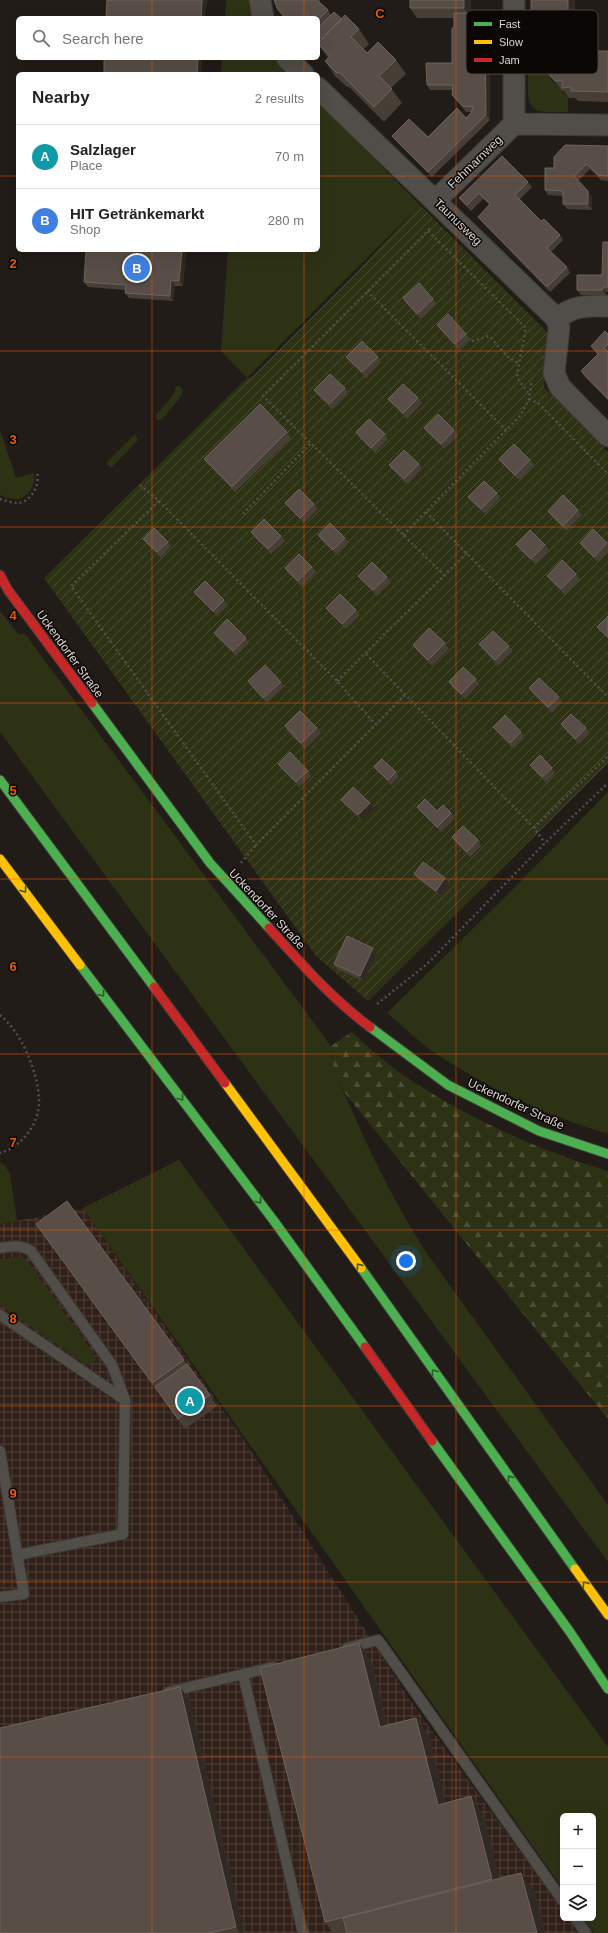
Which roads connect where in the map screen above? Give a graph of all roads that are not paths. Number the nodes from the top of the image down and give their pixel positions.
1 (260, 0) edge
2 (263, 16) edge
3 (288, 60) edge
4 (301, 72) edge
5 (514, 74) edge
6 (320, 90) edge
7 (514, 124) junction
8 (608, 125) edge
9 (441, 205) junction
10 (608, 306) edge
11 (557, 319) junction
12 (608, 436) edge
13 (0, 575) edge
14 (0, 780) edge
15 (0, 859) edge
16 (608, 1154) edge
17 (0, 1248) edge
18 (0, 1315) edge
19 (125, 1400) junction
20 (0, 1451) edge
21 (17, 1555) junction
22 (0, 1597) edge
23 (608, 1615) edge
24 (340, 1650) edge
25 (281, 1665) edge
26 (243, 1674) junction
27 (608, 1689) edge
28 (160, 1694) edge
29 (560, 1897) edge
30 (577, 1921) edge
31 (304, 1933) edge
32 (586, 1933) edge

1 - 2 street
3 - 4 street
5 - 7 street
6 - 9 street, Taunusweg
7 - 8 street
7 - 9 street, Fehmarnweg
9 - 11 street, Taunusweg
10 - 11 street
11 - 12 street
13 - 16 main road, Uckendorfer Straße
23 -> 14 main road
15 -> 27 main road
17 - 19 lane
18 - 19 lane
19 - 21 lane
20 - 21 lane
21 - 22 lane
24 - 29 lane
25 - 26 lane
26 - 28 lane
26 - 31 lane
30 - 32 lane

